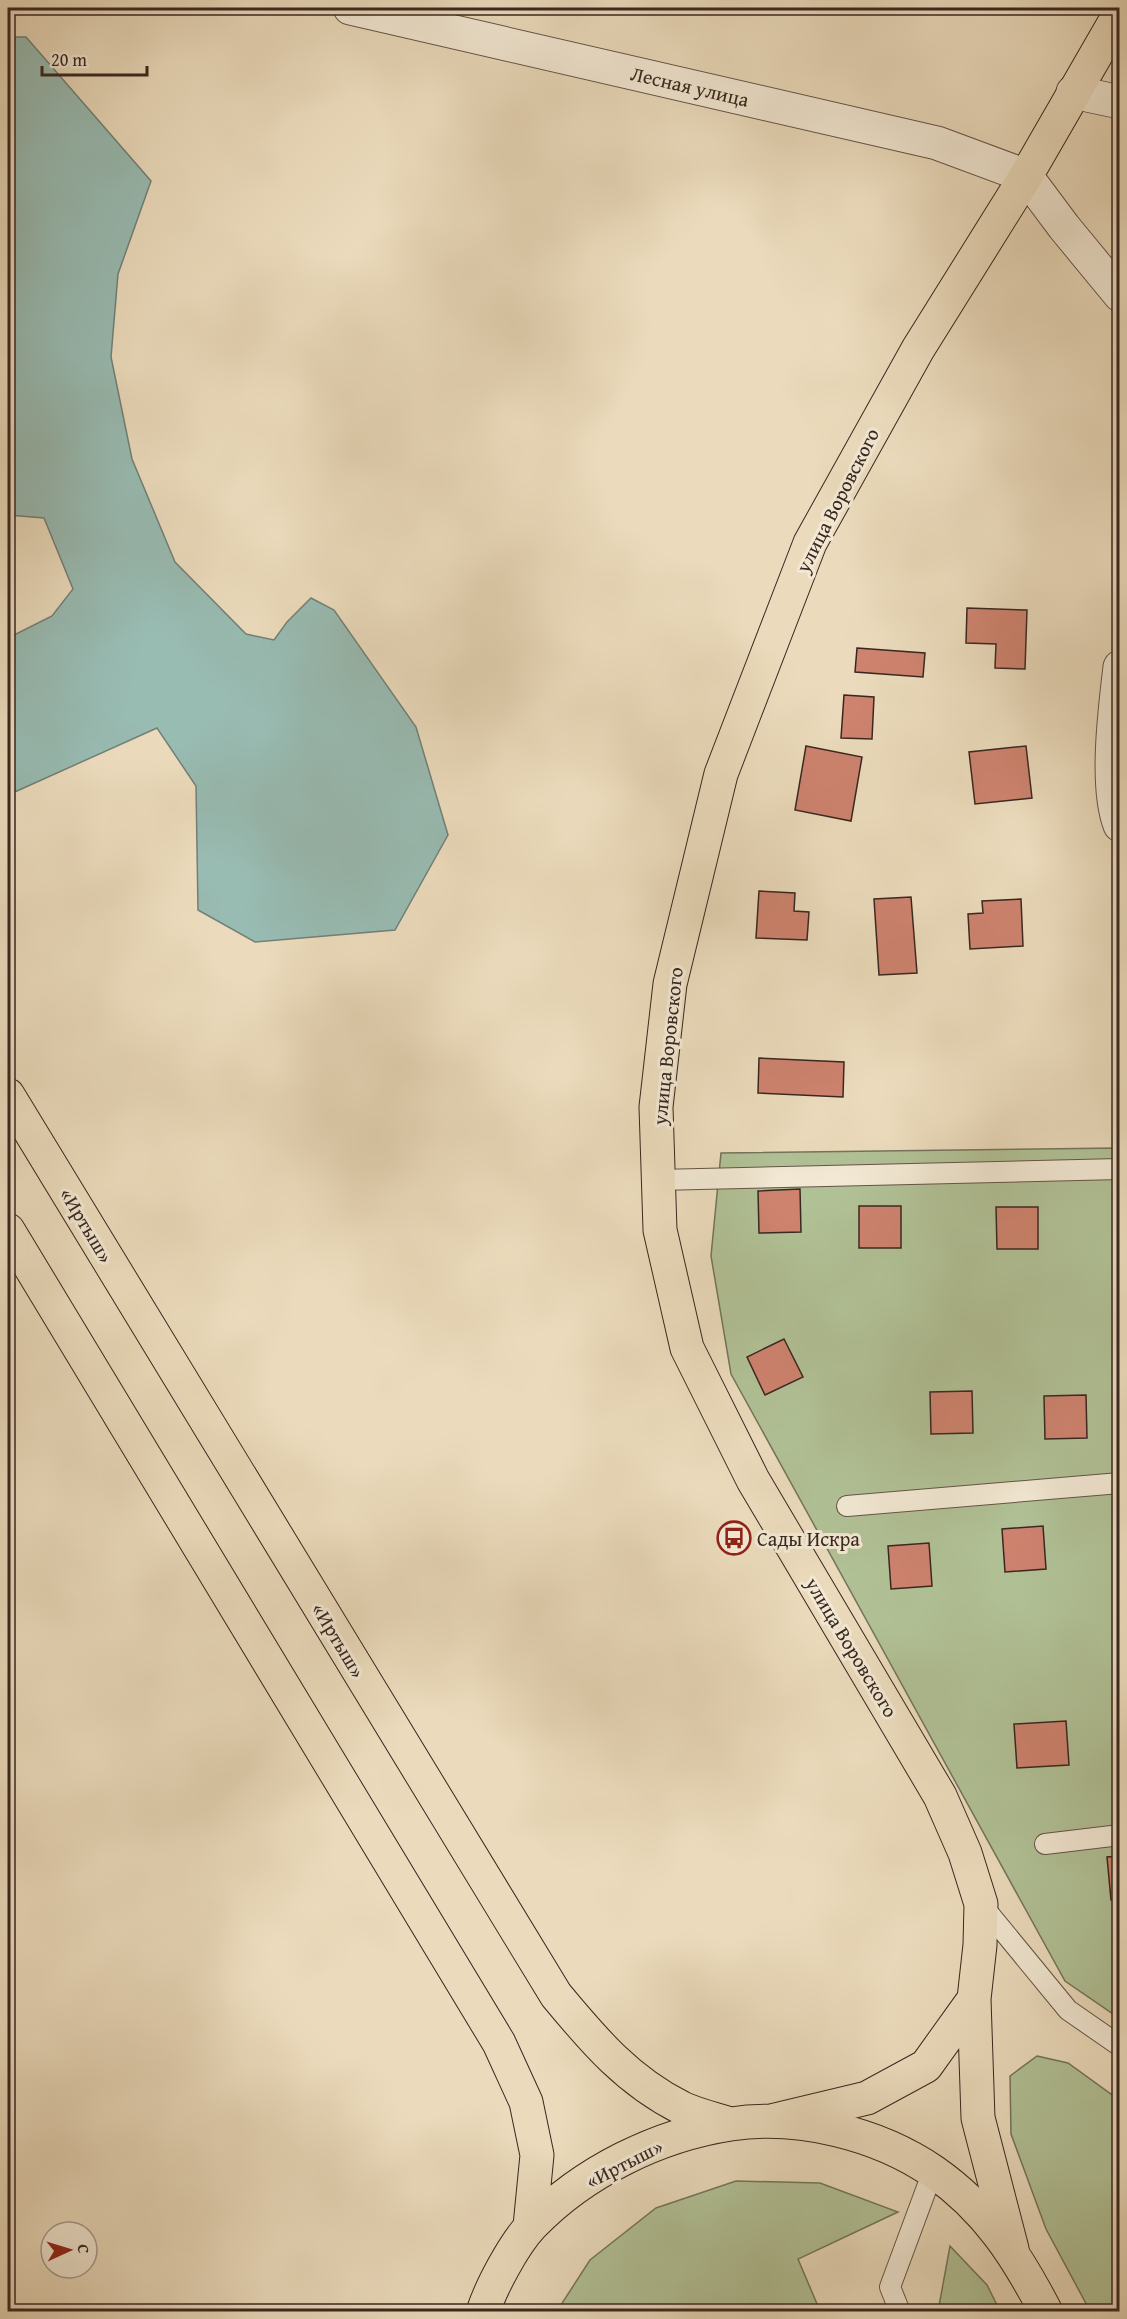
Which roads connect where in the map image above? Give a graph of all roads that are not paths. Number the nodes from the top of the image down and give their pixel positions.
1 (350, 8) edge
2 (1119, 13) edge
3 (1073, 92) junction
4 (1119, 102) edge
5 (1026, 176) junction
6 (1119, 295) edge
7 (1119, 667) edge
8 (1119, 825) edge
9 (8, 1095) edge
10 (1119, 1168) edge
11 (658, 1180) junction
12 (8, 1230) edge
13 (1119, 1483) edge
14 (847, 1506) dead end
15 (1119, 1835) edge
16 (1045, 1844) dead end
17 (981, 1904) junction
18 (974, 1999) junction
19 (1119, 2046) edge
20 (771, 2121) junction
21 (730, 2124) junction
22 (933, 2171) junction
23 (530, 2226) junction
24 (1012, 2249) junction
25 (1046, 2311) edge
26 (483, 2312) edge
27 (900, 2312) edge

1 - 5 street, Лесная улица
2 - 3 main road, улица Воровского
3 - 4 street
3 - 5 main road, улица Воровского
5 - 6 street
5 - 11 main road, улица Воровского
7 - 8 street
9 - 21 main road, «Иртыш»
10 - 11 lane
11 - 17 main road, улица Воровского
12 - 23 main road, «Иртыш»
13 - 14 lane
15 - 16 lane
17 - 18 main road, улица Воровского
17 - 19 lane
18 - 20 main road
18 - 24 main road, улица Воровского
20 - 21 main road, «Иртыш»
20 - 22 main road, «Иртыш»
21 - 23 main road, «Иртыш»
22 - 24 main road, «Иртыш»
22 - 27 lane
23 - 26 main road, «Иртыш»
24 - 25 main road, «Иртыш»

